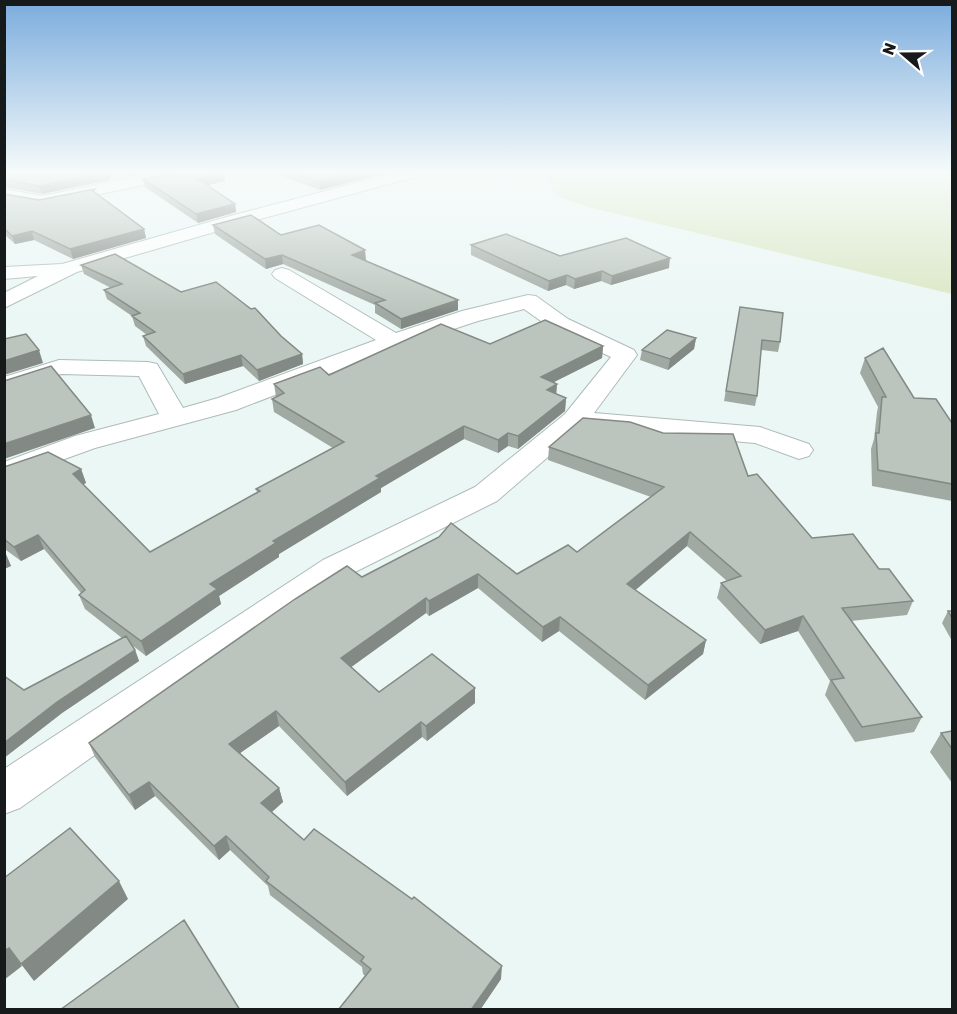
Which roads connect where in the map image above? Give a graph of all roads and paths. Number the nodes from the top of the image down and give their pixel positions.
1 (239, 219) edge
2 (70, 268) junction
3 (4, 273) edge
4 (282, 274) dead end
5 (4, 302) edge
6 (394, 341) junction
7 (4, 386) edge
8 (175, 418) junction
9 (575, 420) junction
10 (799, 450) dead end
11 (4, 472) edge
12 (4, 794) edge

1 - 2 street
2 - 3 street
2 - 5 street
4 - 6 street
6 - 8 street
6 - 9 street
7 - 8 street
8 - 11 street
9 - 10 street
9 - 12 street

